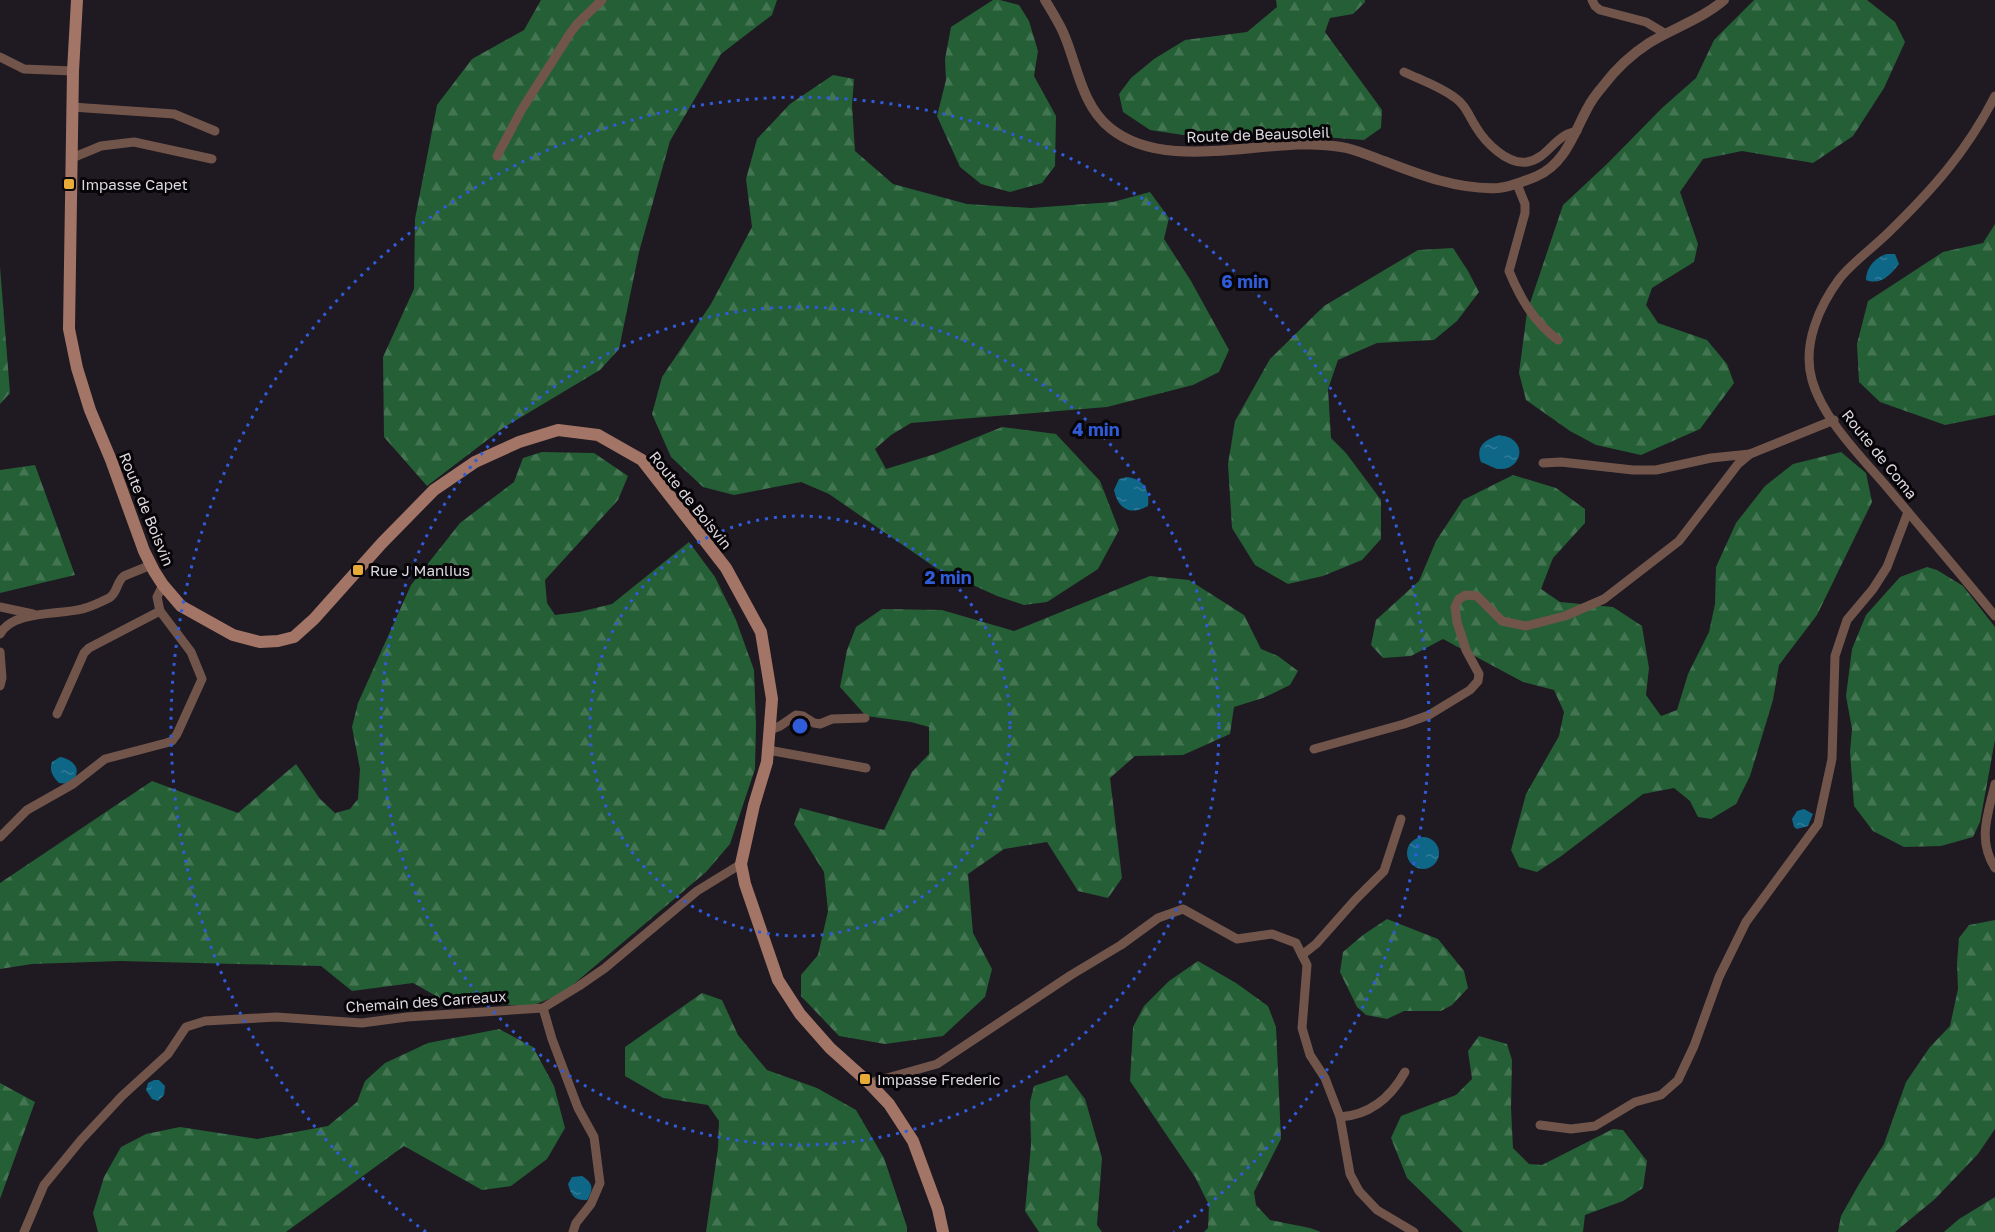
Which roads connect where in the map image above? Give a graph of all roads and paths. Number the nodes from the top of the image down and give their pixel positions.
1 (77, 0) edge
2 (602, 0) edge
3 (1045, 0) edge
4 (1592, 0) edge
5 (1724, 0) edge
6 (1666, 34) junction
7 (0, 57) edge
8 (73, 71) junction
9 (1404, 72) dead end
10 (1995, 96) edge
11 (72, 107) junction
12 (215, 130) dead end
13 (1577, 131) junction
14 (497, 156) dead end
15 (72, 158) junction
16 (212, 159) dead end
17 (1517, 184) junction
18 (1558, 340) dead end
19 (1834, 420) junction
20 (1750, 454) junction
21 (1543, 463) dead end
22 (1908, 512) junction
23 (151, 565) junction
24 (163, 585) junction
25 (0, 607) edge
26 (160, 611) junction
27 (41, 615) junction
28 (1995, 616) edge
29 (0, 634) edge
30 (0, 652) edge
31 (0, 686) edge
32 (57, 714) dead end
33 (865, 718) dead end
34 (770, 730) junction
35 (1314, 749) dead end
36 (768, 750) junction
37 (866, 768) dead end
38 (1995, 784) edge
39 (1401, 819) dead end
40 (0, 837) edge
41 (741, 864) junction
42 (1995, 868) edge
43 (1302, 955) junction
44 (543, 1008) junction
45 (1405, 1072) dead end
46 (869, 1083) junction
47 (1340, 1117) junction
48 (1540, 1125) dead end
49 (24, 1232) edge
50 (573, 1232) edge
51 (943, 1232) edge
52 (1414, 1232) edge

1 - 8 main road, Route de Boisvin
2 - 14 street
3 - 17 street, Route de Beausoleil
4 - 6 street
5 - 6 street, Route de Beausoleil
6 - 13 street, Route de Beausoleil
7 - 8 street
8 - 11 main road, Route de Boisvin
9 - 13 street
10 - 19 street, Route de Coma
11 - 12 street
11 - 15 main road, Route de Boisvin
13 - 17 street, Route de Beausoleil
15 - 16 street
15 - 23 main road, Route de Boisvin
17 - 18 street
19 - 20 street
19 - 22 street, Route de Coma
20 - 21 street
20 - 35 street
22 - 28 street, Route de Coma
22 - 48 street
23 - 24 main road, Route de Boisvin
23 - 27 street
24 - 26 street
24 - 34 main road, Route de Boisvin
25 - 27 street
26 - 32 street
26 - 40 street
27 - 29 street
30 - 31 street
33 - 34 street
34 - 36 main road, Route de Boisvin
36 - 37 street
36 - 41 main road, Route de Boisvin
38 - 42 street
39 - 43 street
41 - 44 street, Chemain des Carreaux
41 - 46 main road, Route de Boisvin
43 - 46 street
43 - 47 street
44 - 49 street, Chemain des Carreaux
44 - 50 street
45 - 47 street
46 - 51 main road, Route de Boisvin
47 - 52 street

